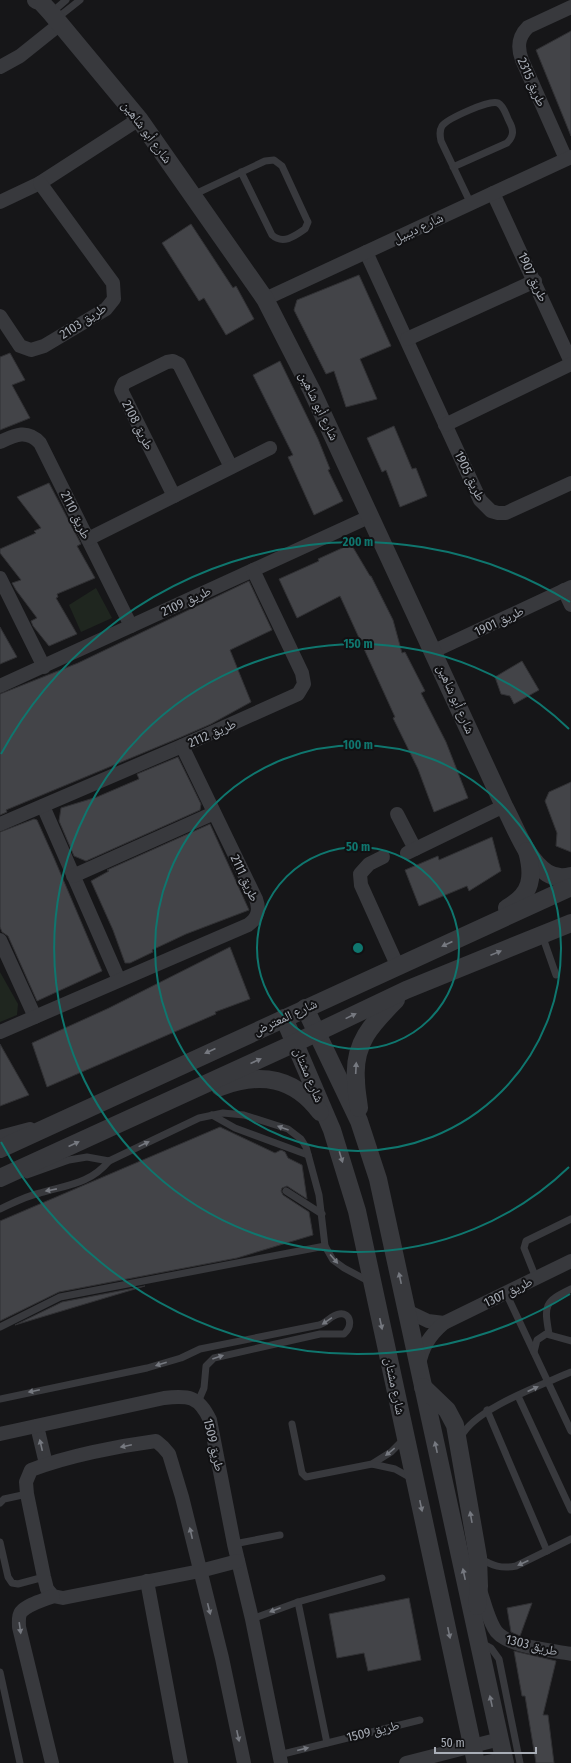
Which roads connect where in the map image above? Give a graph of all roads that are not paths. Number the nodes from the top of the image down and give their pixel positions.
1 (66, 0) edge
2 (80, 0) edge
3 (571, 7) edge
4 (47, 10) edge
5 (0, 67) edge
6 (139, 119) junction
7 (569, 158) edge
8 (453, 167) junction
9 (242, 172) junction
10 (40, 183) junction
11 (493, 193) junction
12 (193, 195) junction
13 (0, 202) edge
14 (471, 204) junction
15 (366, 252) junction
16 (534, 281) junction
17 (265, 299) junction
18 (0, 316) edge
19 (407, 339) junction
20 (571, 363) edge
21 (445, 425) junction
22 (0, 442) edge
23 (270, 448) dead end
24 (231, 468) junction
25 (571, 483) edge
26 (174, 496) junction
27 (371, 516) junction
28 (88, 539) junction
29 (253, 570) junction
30 (0, 578) edge
31 (568, 588) edge
32 (571, 605) edge
33 (131, 626) junction
34 (434, 651) junction
35 (44, 667) junction
36 (0, 686) edge
37 (182, 746) junction
38 (43, 806) junction
39 (504, 806) junction
40 (214, 813) junction
41 (397, 814) dead end
42 (0, 824) edge
43 (528, 851) junction
44 (383, 857) dead end
45 (73, 876) junction
46 (571, 876) edge
47 (571, 887) edge
48 (571, 923) edge
49 (542, 935) junction
50 (464, 936) junction
51 (0, 940) edge
52 (398, 967) junction
53 (556, 975) dead end
54 (119, 980) junction
55 (406, 990) junction
56 (305, 1008) junction
57 (35, 1018) junction
58 (284, 1018) junction
59 (0, 1032) edge
60 (316, 1033) junction
61 (295, 1043) junction
62 (155, 1107) junction
63 (212, 1115) junction
64 (359, 1121) junction
65 (57, 1122) junction
66 (332, 1130) junction
67 (0, 1137) edge
68 (0, 1149) edge
69 (308, 1155) junction
70 (109, 1161) junction
71 (0, 1178) edge
72 (0, 1183) edge
73 (286, 1191) dead end
74 (0, 1209) edge
75 (322, 1214) junction
76 (571, 1219) edge
77 (325, 1246) junction
78 (571, 1262) edge
79 (536, 1278) junction
80 (372, 1283) junction
81 (571, 1289) edge
82 (506, 1293) junction
83 (407, 1311) junction
84 (444, 1323) junction
85 (0, 1327) edge
86 (549, 1334) junction
87 (571, 1341) edge
88 (534, 1352) junction
89 (419, 1365) junction
90 (571, 1372) edge
91 (548, 1382) junction
92 (423, 1387) junction
93 (518, 1396) junction
94 (0, 1399) edge
95 (198, 1402) junction
96 (487, 1410) junction
97 (292, 1424) dead end
98 (37, 1426) junction
99 (571, 1431) edge
100 (0, 1434) edge
101 (406, 1437) junction
102 (458, 1442) junction
103 (46, 1464) junction
104 (372, 1464) junction
105 (416, 1481) junction
106 (27, 1494) junction
107 (0, 1503) edge
108 (571, 1510) edge
109 (280, 1535) dead end
110 (571, 1539) edge
111 (0, 1542) edge
112 (234, 1544) junction
113 (547, 1551) junction
114 (478, 1557) junction
115 (238, 1560) junction
116 (200, 1571) junction
117 (44, 1577) junction
118 (382, 1578) dead end
119 (147, 1581) junction
120 (479, 1586) junction
121 (53, 1596) junction
122 (298, 1602) junction
123 (252, 1619) junction
124 (477, 1633) junction
125 (571, 1654) edge
126 (0, 1672) edge
127 (420, 1720) dead end
128 (500, 1739) junction
129 (326, 1743) junction
130 (473, 1744) junction
131 (280, 1759) edge
132 (510, 1762) edge
133 (20, 1763) edge
134 (52, 1763) edge
135 (181, 1763) edge
136 (244, 1763) edge
137 (406, 1763) edge
138 (476, 1763) edge
139 (483, 1763) edge

1 - 4 lane
2 - 4 lane
3 - 7 street, طريق 2315
4 - 5 street
4 - 6 street, شارع أبو شاهين
6 - 10 street
6 - 12 street, شارع أبو شاهين
7 - 11 street, شارع ديبيل
8 - 8 lane
8 - 14 lane
9 - 9 lane
9 - 12 lane
10 - 13 street
10 - 18 street, طريق 2103
11 - 14 street, شارع ديبيل
11 - 16 street, طريق 1907
12 - 17 street, شارع أبو شاهين
14 - 15 street, شارع ديبيل
15 - 17 street, شارع ديبيل
15 - 19 street, طريق 1905
16 - 19 street
16 - 20 street, طريق 1907
17 - 27 street, شارع أبو شاهين
19 - 21 street, طريق 1905
20 - 21 street
21 - 25 street, طريق 1905
22 - 28 street, طريق 2110
23 - 24 street
24 - 26 street
24 - 26 street, طريق 2108
26 - 28 street
27 - 29 street, طريق 2109
27 - 34 street, شارع أبو شاهين
28 - 33 street, طريق 2110
29 - 33 street, طريق 2109
29 - 37 street, طريق 2112
30 - 35 street
31 - 32 street, طريق 1901
31 - 34 street, طريق 1901
33 - 35 street, طريق 2109
34 - 39 street, شارع أبو شاهين
35 - 36 street, طريق 2109
37 - 38 street, طريق 2112
37 - 40 street, طريق 2111
38 - 42 street, طريق 2112
38 - 45 street
39 - 41 street
39 - 43 street, شارع أبو شاهين
40 - 45 street
40 - 54 street, طريق 2111
43 - 46 street, شارع أبو شاهين
43 - 50 street, شارع أبو شاهين
44 - 52 street
45 - 54 street
47 - 50 street, شارع المعترض
48 - 49 street
49 - 53 lane
55 -> 49 street
50 -> 52 street, شارع المعترض
51 - 57 street
52 - 56 street, شارع المعترض
54 - 57 street, طريق 2111
60 -> 55 street
64 -> 55 street
56 - 58 street, شارع المعترض
56 - 60 street, شارع مشتان
57 - 59 street, طريق 2111
58 - 61 street, شارع مشتان
58 -> 65 street, شارع المعترض
60 - 61 street
60 - 64 street, شارع مشتان
62 -> 61 street
61 - 66 street, شارع مشتان
62 - 66 street
71 -> 62 street
63 - 69 lane
69 -> 63 lane
70 -> 63 lane
83 -> 64 street, شارع مشتان
65 - 67 street
65 - 68 street, شارع المعترض
66 -> 80 street, شارع مشتان
69 - 75 lane
70 - 72 lane
70 -> 74 lane
73 - 75 lane
75 - 77 lane
76 - 79 lane
77 -> 80 lane
77 - 85 lane
78 - 79 street, طريق 1307
79 - 82 street, طريق 1307
80 -> 101 street, شارع مشتان
81 - 86 lane
82 - 84 street, طريق 1307
82 - 88 lane
83 - 84 street
83 - 89 street, شارع مشتان
84 - 89 street, طريق 1307
86 - 87 lane
86 - 88 lane
88 - 91 lane
89 - 92 street, شارع مشتان
90 - 91 lane
93 -> 91 lane
91 - 99 lane
92 - 102 street
124 -> 92 street, شارع مشتان
93 - 96 lane
93 - 108 lane
95 -> 94 lane
95 - 98 street, طريق 1509
95 - 112 street, طريق 1509
96 - 102 lane
96 - 113 lane
97 - 104 lane
98 - 100 street, طريق 1509
103 -> 98 street
101 -> 104 lane
101 - 105 street, شارع مشتان
114 -> 102 street
103 - 106 street
116 -> 103 street
104 - 105 lane
105 -> 130 street, شارع مشتان
106 - 107 lane
106 - 117 street
109 - 112 lane
110 - 113 lane
111 - 117 lane
112 - 115 street, طريق 1509
113 -> 114 lane
114 - 120 street
115 - 116 street
115 - 123 street, طريق 1509
116 - 119 street
116 -> 136 street
117 - 121 street
118 - 122 lane
119 - 121 street
119 - 135 street
120 - 124 street
120 - 125 street, طريق 1303
121 -> 134 street
122 -> 123 lane
122 - 129 lane
123 - 131 street, طريق 1509
128 -> 124 street, شارع مشتان
124 - 132 lane
126 - 133 lane
127 - 129 lane, طريق 1509
128 - 130 street
128 - 132 street, شارع مشتان
131 -> 129 lane, طريق 1509
130 - 137 street
130 - 138 street, شارع مشتان
132 - 139 street

